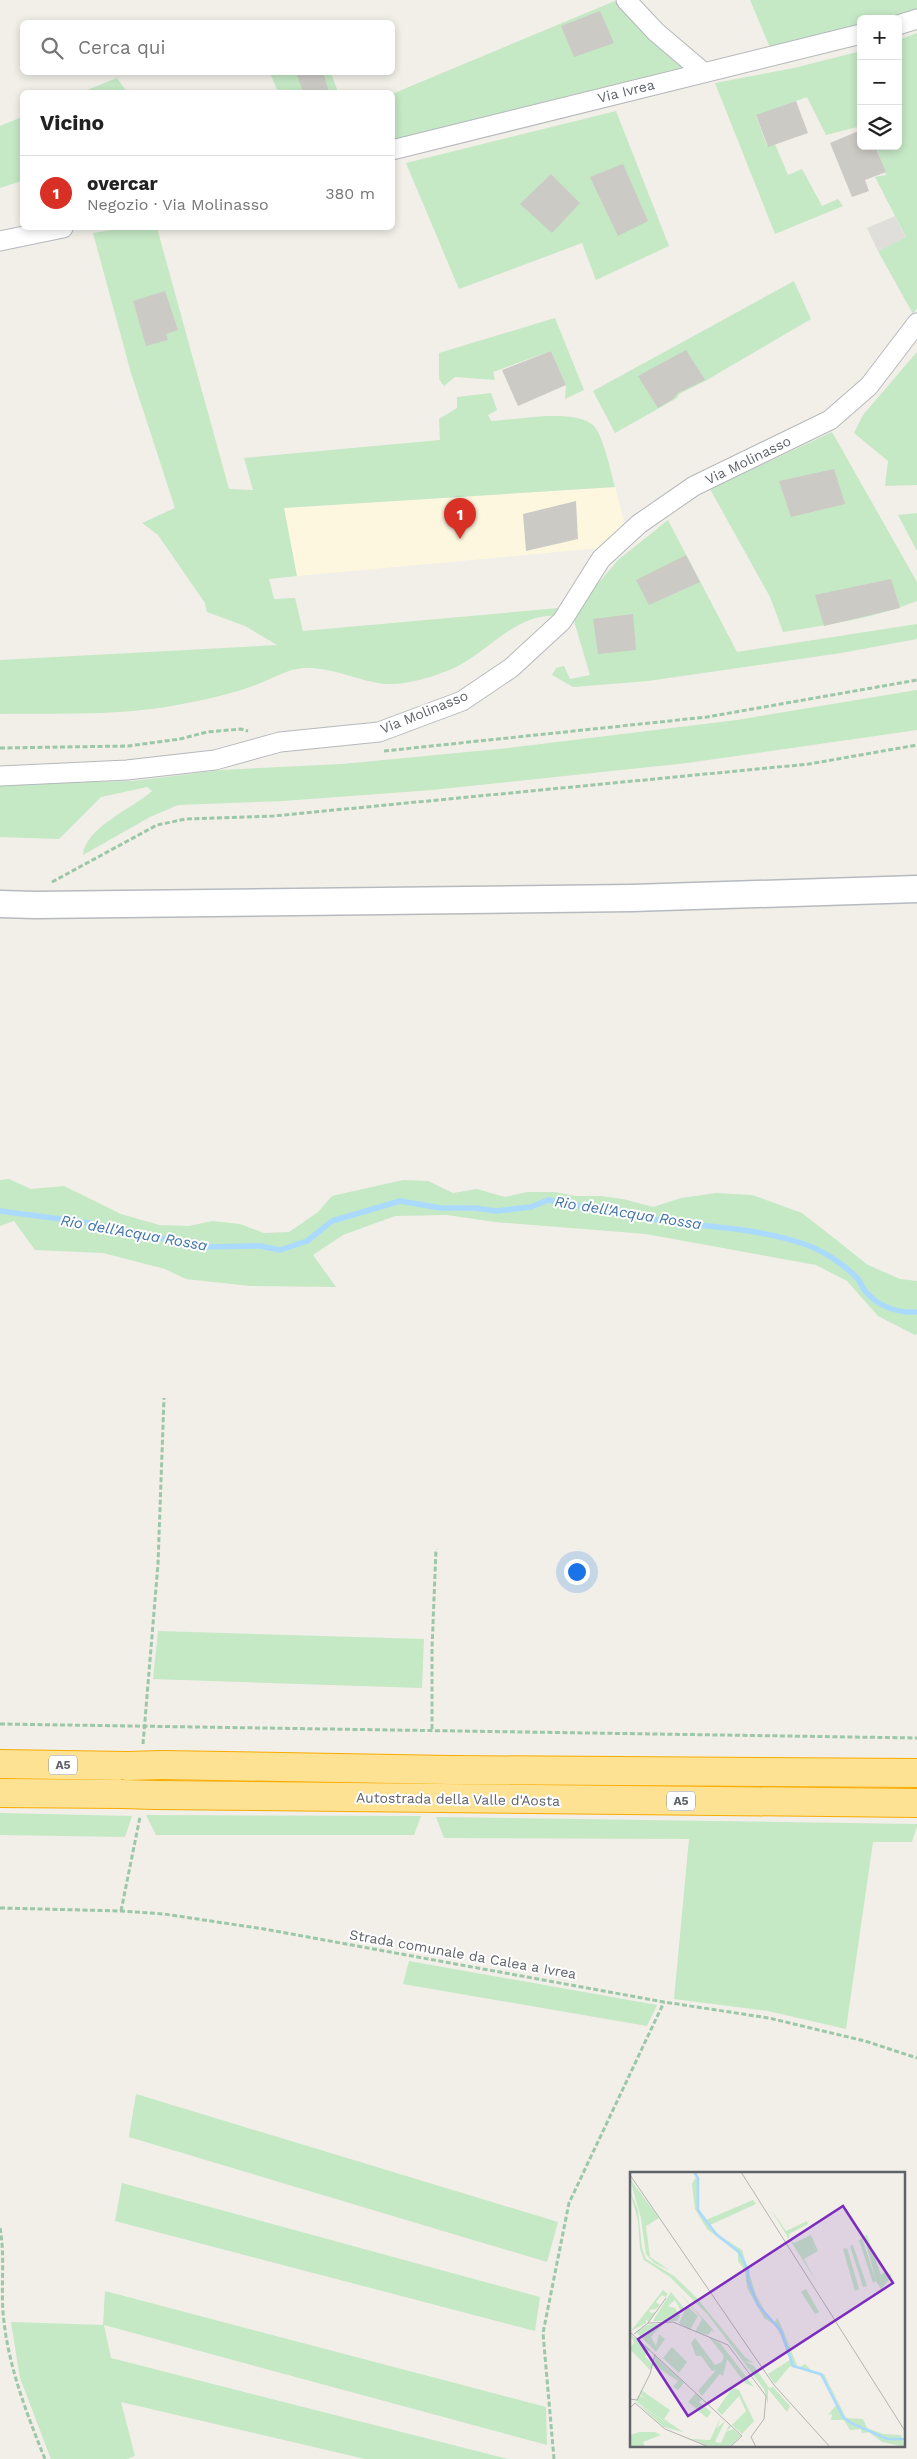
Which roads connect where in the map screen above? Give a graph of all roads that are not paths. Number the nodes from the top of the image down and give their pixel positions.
1 (626, 0) edge
2 (917, 19) edge
3 (902, 24) edge
4 (857, 35) edge
5 (703, 72) junction
6 (395, 149) edge
7 (52, 230) edge
8 (0, 241) edge
9 (917, 323) edge
10 (0, 776) edge
11 (917, 889) edge
12 (0, 904) edge
13 (0, 1764) edge
14 (916, 1773) edge
15 (0, 1793) edge
16 (915, 1803) edge

1 - 5 street
2 - 3 street
4 - 5 street, Via Ivrea
5 - 6 street, Via Ivrea
7 - 8 street
9 - 10 street, Via Molinasso
11 - 12 main road
13 - 14 highway, Autostrada della Valle d'Aosta / A5, bridge
15 - 16 highway, Autostrada della Valle d'Aosta / A5, bridge

